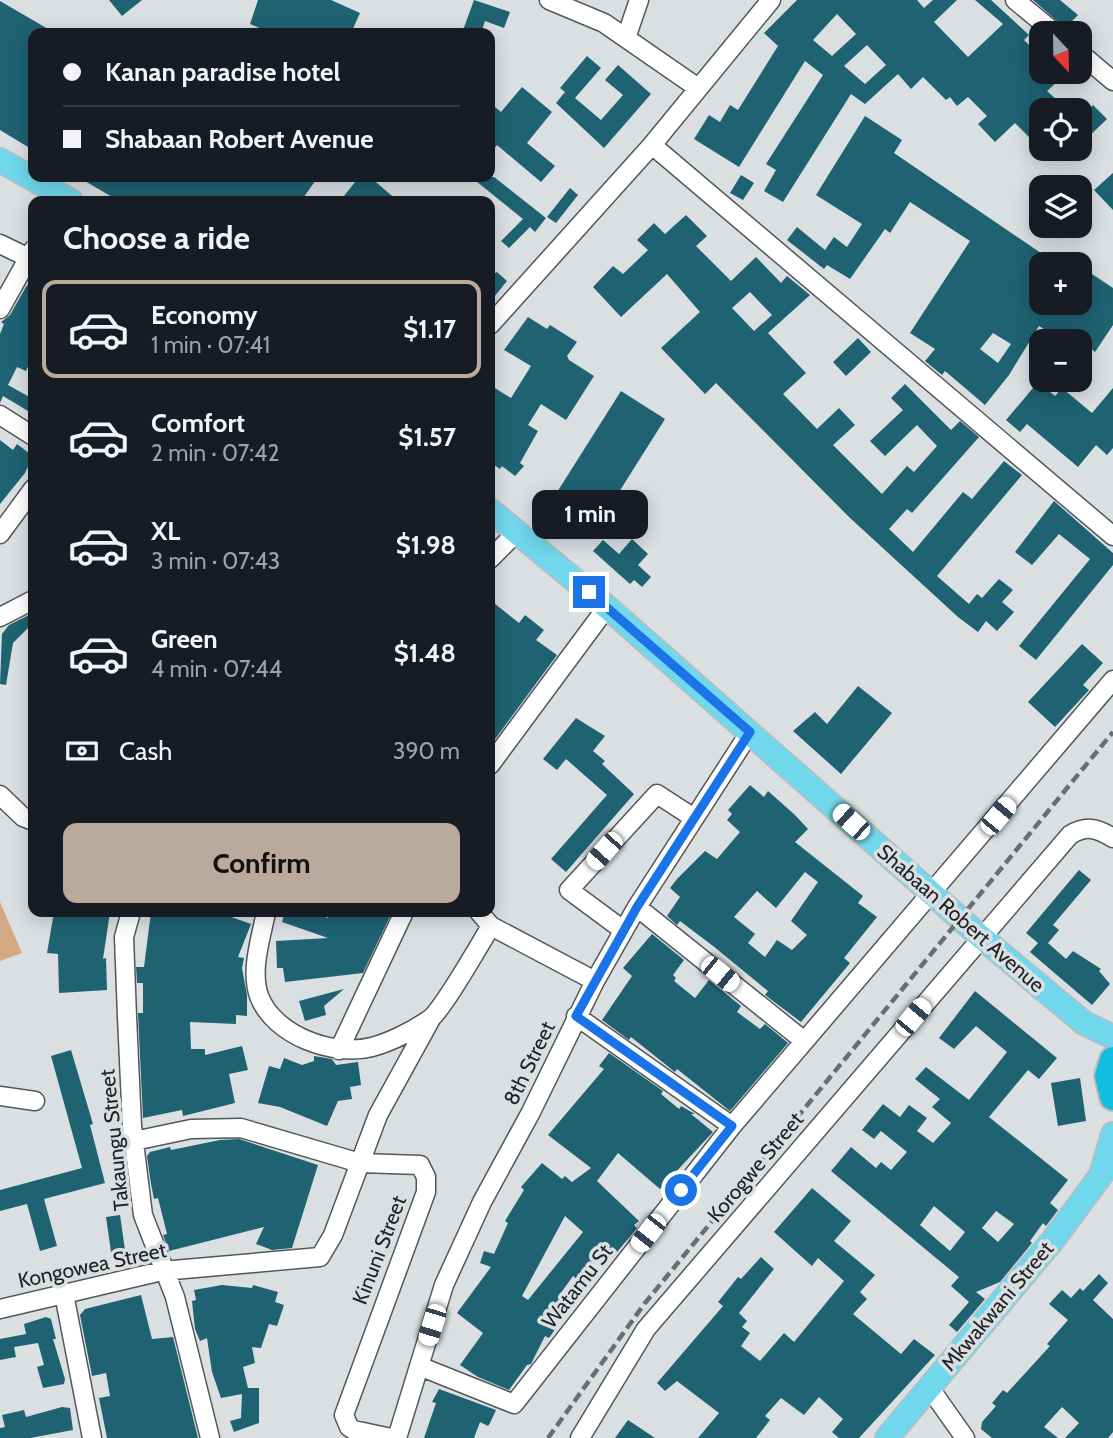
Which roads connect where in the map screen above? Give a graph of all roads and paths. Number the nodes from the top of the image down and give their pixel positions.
1 (549, 0) edge
2 (639, 0) edge
3 (771, 0) edge
4 (1016, 0) edge
5 (1041, 21) edge
6 (626, 38) junction
7 (1092, 63) edge
8 (1113, 81) edge
9 (698, 88) junction
10 (652, 145) junction
11 (0, 160) edge
12 (28, 177) edge
13 (36, 182) edge
14 (59, 196) edge
15 (0, 244) edge
16 (28, 254) edge
17 (28, 263) edge
18 (0, 309) edge
19 (495, 318) edge
20 (0, 415) edge
21 (28, 433) edge
22 (27, 505) edge
23 (495, 514) edge
24 (516, 533) junction
25 (0, 534) edge
26 (1113, 536) edge
27 (495, 554) edge
28 (28, 603) edge
29 (607, 607) junction
30 (0, 617) edge
31 (1113, 680) edge
32 (750, 732) junction
33 (495, 758) edge
34 (0, 796) edge
35 (694, 818) junction
36 (28, 819) edge
37 (1113, 838) edge
38 (932, 894) junction
39 (637, 907) junction
40 (130, 917) edge
41 (265, 917) edge
42 (402, 917) edge
43 (483, 917) edge
44 (491, 926) junction
45 (624, 930) junction
46 (981, 937) junction
47 (594, 981) junction
48 (576, 1016) junction
49 (432, 1017) junction
50 (1084, 1023) junction
51 (1113, 1037) edge
52 (803, 1040) junction
53 (339, 1050) junction
54 (1112, 1086) edge
55 (0, 1096) edge
56 (35, 1101) dead end
57 (732, 1126) junction
58 (1113, 1134) edge
59 (134, 1141) junction
60 (360, 1163) junction
61 (1107, 1165) edge
62 (162, 1271) junction
63 (64, 1294) junction
64 (0, 1309) edge
65 (419, 1366) junction
66 (929, 1387) junction
67 (86, 1437) edge
68 (210, 1438) edge
69 (391, 1438) edge
70 (397, 1438) edge
71 (580, 1438) edge
72 (887, 1438) edge
73 (965, 1438) edge

1 - 6 street
2 - 6 street
3 - 9 street
4 - 5 street
6 - 9 street
7 - 8 street
9 - 10 street
10 - 19 street
10 - 26 street
11 - 12 main road
13 - 14 main road
15 - 16 street
17 - 18 street
20 - 21 street
22 - 25 street
23 - 24 main road, Shabaan Robert Avenue
24 - 27 street
24 - 29 main road, Shabaan Robert Avenue
28 - 30 street
29 - 32 main road, Shabaan Robert Avenue
29 - 33 street
31 - 38 street, Watamu St
32 - 35 street, 8th Street
32 - 38 main road, Shabaan Robert Avenue
34 - 36 street
35 - 39 street, 8th Street
35 - 45 street
37 - 46 street, Korogwe Street
38 - 46 main road, Shabaan Robert Avenue
38 - 52 street, Watamu St
39 - 45 street, 8th Street
39 - 52 street
40 - 59 street, Takaungu Street
41 - 53 street
42 - 53 street
43 - 44 street
44 - 47 street
44 - 49 street
45 - 47 street, 8th Street
46 - 50 main road, Shabaan Robert Avenue
46 - 71 street, Korogwe Street
47 - 48 street, 8th Street
48 - 57 street
48 - 65 street, 8th Street
49 - 53 street
49 - 60 street
50 - 51 main road
50 - 54 main road
52 - 57 street, Watamu St
55 - 56 street
57 - 65 street, Watamu St
58 - 61 main road, Mkwakwani Street
59 - 60 street, Kinuni Street
59 - 62 street, Takaungu Street
60 - 62 street, Kongowea Street
60 - 69 street, Kinuni Street
61 - 66 main road, Mkwakwani Street
62 - 63 street, Kongowea Street
62 - 68 street, Takaungu Street
63 - 64 street, Kongowea Street
63 - 67 street
65 - 70 street, 8th Street
66 - 72 main road, Mkwakwani Street
66 - 73 street

